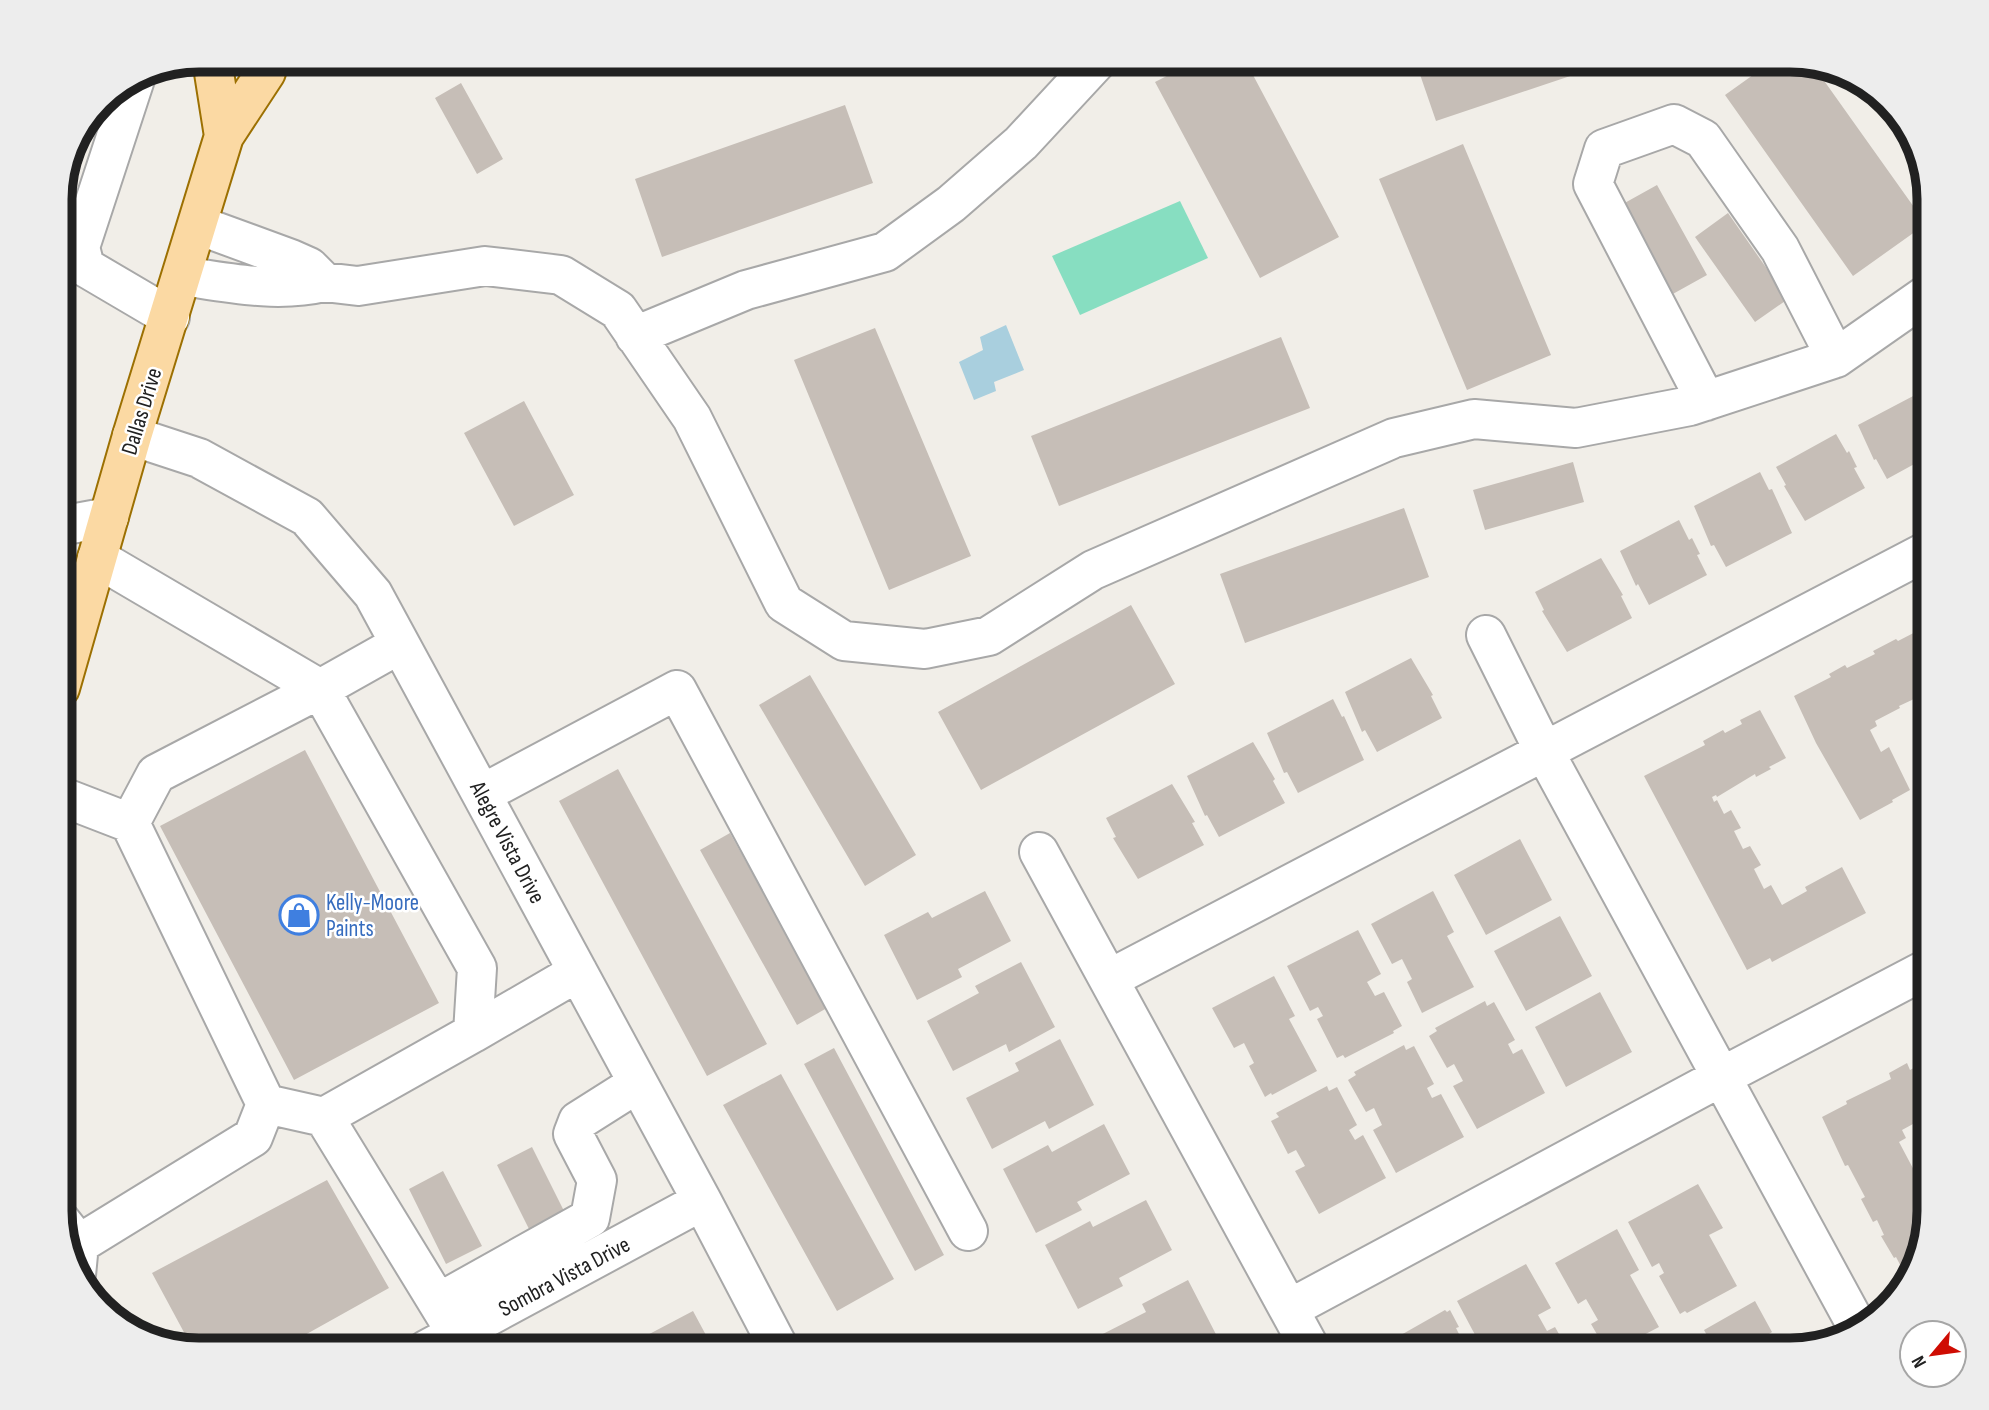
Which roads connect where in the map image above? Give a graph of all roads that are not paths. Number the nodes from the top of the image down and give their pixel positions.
1 (214, 72) edge
2 (266, 72) edge
3 (1087, 72) edge
4 (131, 92) edge
5 (224, 136) junction
6 (198, 225) junction
7 (183, 276) junction
8 (324, 282) junction
9 (1917, 302) edge
10 (170, 317) junction
11 (635, 336) junction
12 (1836, 358) junction
13 (1706, 401) junction
14 (132, 436) junction
15 (109, 517) junction
16 (72, 524) edge
17 (1917, 557) edge
18 (97, 558) junction
19 (1486, 635) dead end
20 (400, 645) junction
21 (72, 646) edge
22 (320, 689) junction
23 (1544, 751) junction
24 (482, 794) junction
25 (72, 801) edge
26 (130, 823) junction
27 (1039, 852) dead end
28 (578, 972) junction
29 (1917, 974) edge
30 (1109, 979) junction
31 (473, 1033) junction
32 (1721, 1077) junction
33 (638, 1083) junction
34 (266, 1104) junction
35 (324, 1117) junction
36 (702, 1201) junction
37 (968, 1231) dead end
38 (76, 1244) edge
39 (1289, 1309) junction
40 (1854, 1321) edge
41 (440, 1329) edge
42 (774, 1338) edge
43 (1305, 1338) edge

1 - 5 main road, Dallas Drive
2 - 5 main road, Dallas Drive
3 - 11 street
4 - 10 street
5 - 6 main road, Dallas Drive
6 - 7 main road, Dallas Drive
6 - 8 street
7 - 8 street
7 - 10 main road, Dallas Drive
8 - 11 street
9 - 12 street
10 - 14 main road, Dallas Drive
11 - 13 street
12 - 13 street
12 - 13 street
14 - 15 main road, Dallas Drive
14 - 20 street, Alegre Vista Drive
15 - 16 street
15 - 18 main road, Dallas Drive
17 - 23 street
18 - 21 main road, Dallas Drive
18 - 22 street
19 - 23 street
20 - 22 street
20 - 24 street, Alegre Vista Drive
22 - 26 street
22 - 31 street
23 - 30 street
23 - 32 street
24 - 28 street, Alegre Vista Drive
24 - 37 street
25 - 26 street
26 - 34 street
27 - 30 street
28 - 31 street
28 - 33 street, Alegre Vista Drive
29 - 32 street
30 - 39 street
31 - 35 street
32 - 39 street
32 - 40 street
33 - 36 street, Alegre Vista Drive
33 - 41 street
34 - 35 street
34 - 38 street
35 - 41 street
36 - 41 street, Sombra Vista Drive
36 - 42 street, Alegre Vista Drive
39 - 43 street

